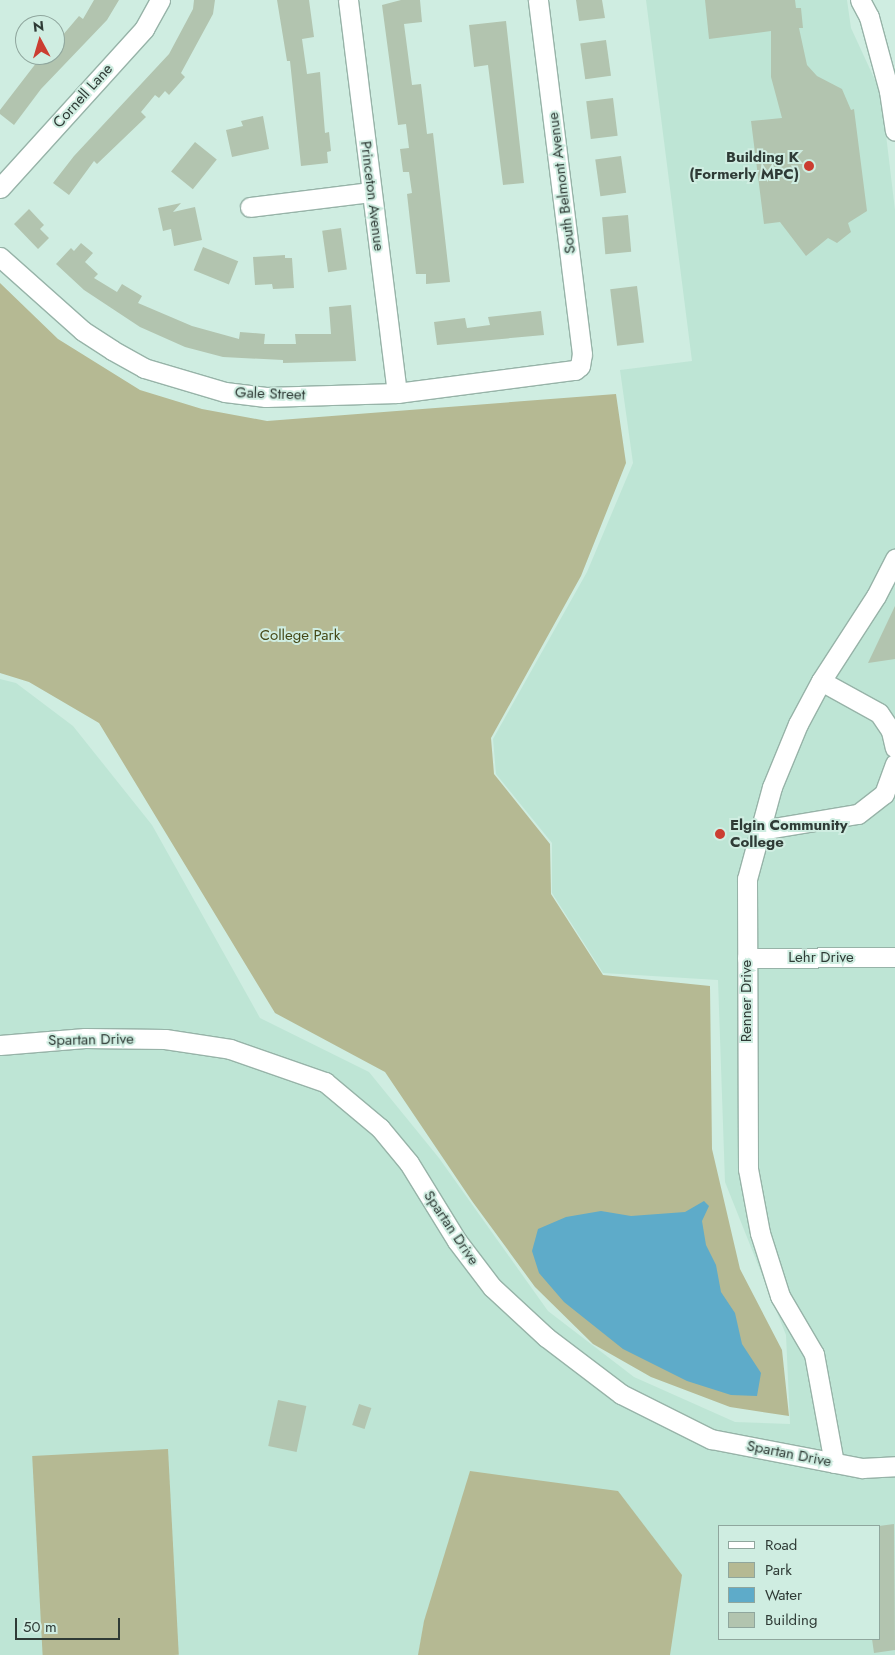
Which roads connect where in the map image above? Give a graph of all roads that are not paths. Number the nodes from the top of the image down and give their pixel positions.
1 (160, 0) edge
2 (348, 0) edge
3 (538, 0) edge
4 (860, 0) edge
5 (895, 132) edge
6 (0, 188) edge
7 (371, 192) junction
8 (250, 207) dead end
9 (0, 256) edge
10 (580, 366) joint
11 (397, 393) junction
12 (895, 559) edge
13 (821, 681) junction
14 (895, 748) edge
15 (895, 764) edge
16 (761, 830) junction
17 (895, 957) edge
18 (747, 958) junction
19 (0, 1045) edge
20 (834, 1463) junction
21 (895, 1466) edge

1 - 6 street, Cornell Lane
2 - 7 street, Princeton Avenue
3 - 10 street, South Belmont Avenue
4 - 5 street
7 - 8 street
7 - 11 street, Princeton Avenue
9 - 11 street, Gale Street
10 - 11 street, Gale Street
12 - 13 street, Renner Drive
13 - 14 street
13 - 16 street, Renner Drive
15 - 16 street
16 - 18 street, Renner Drive
17 - 18 street, Lehr Drive
18 - 20 street, Renner Drive
19 - 20 street, Spartan Drive
20 - 21 street, Spartan Drive

